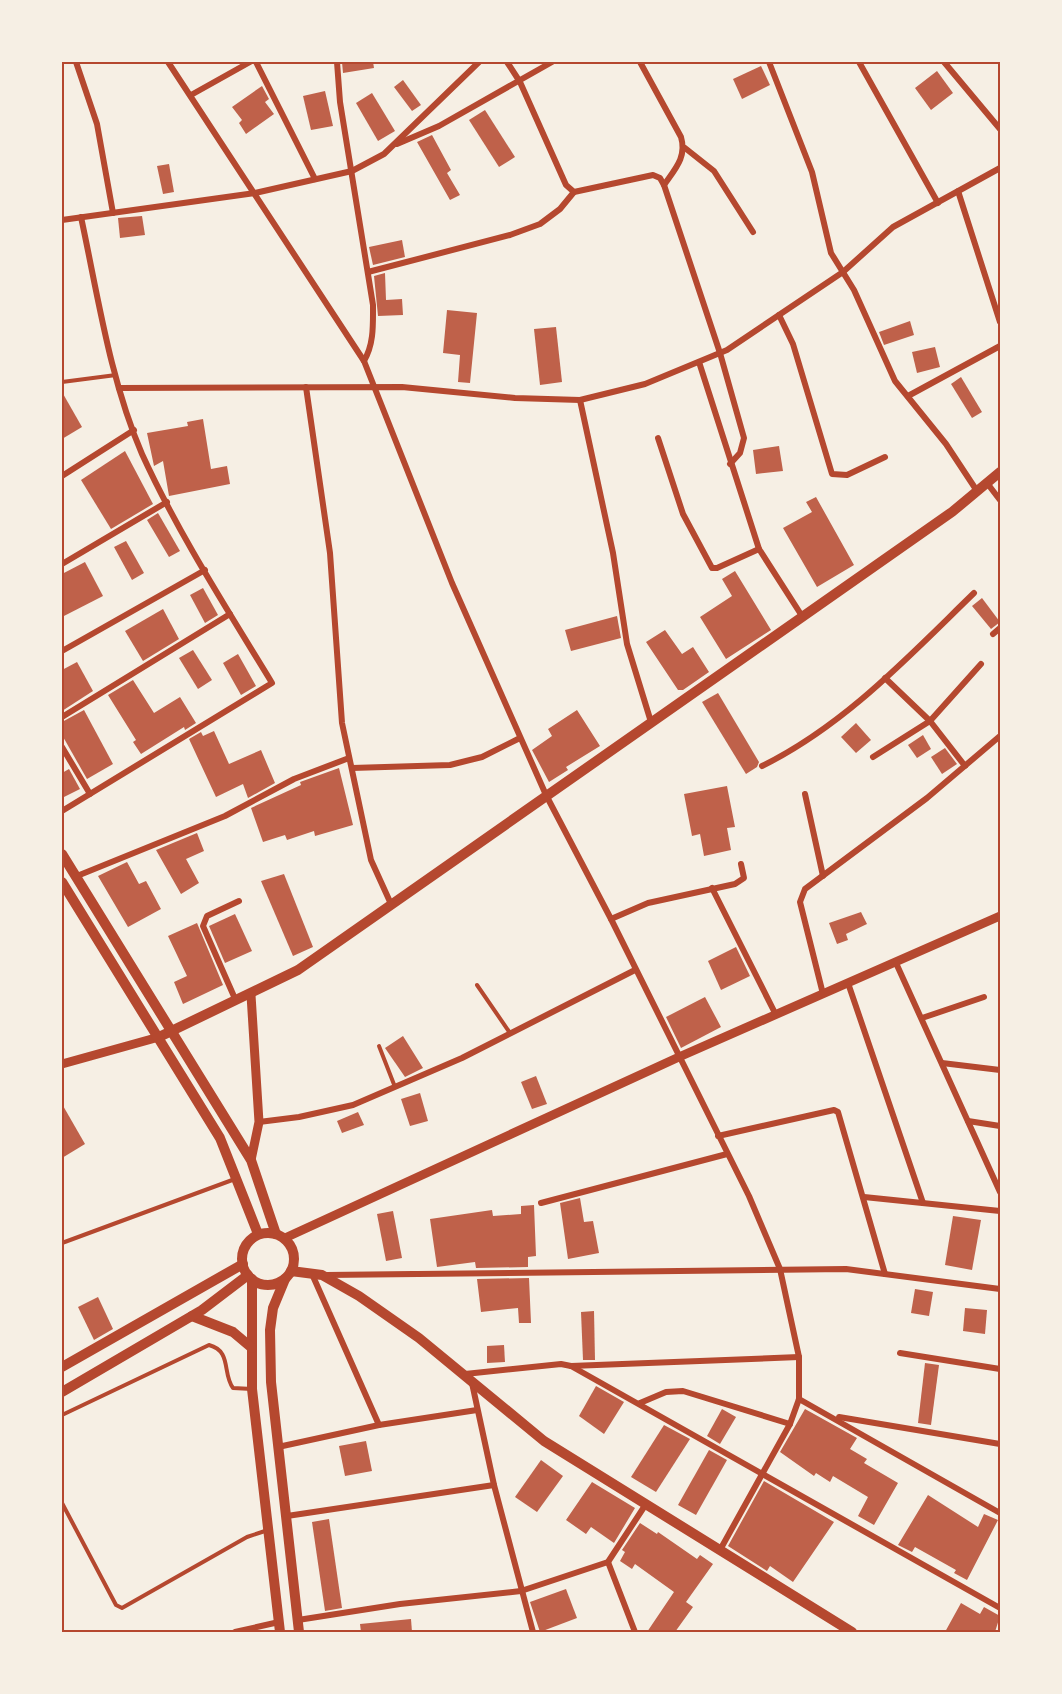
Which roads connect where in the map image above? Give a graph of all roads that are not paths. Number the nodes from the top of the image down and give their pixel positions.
1 (76, 62) edge
2 (168, 62) edge
3 (250, 62) edge
4 (256, 62) edge
5 (337, 62) edge
6 (478, 62) edge
7 (507, 62) edge
8 (552, 62) edge
9 (640, 62) edge
10 (769, 62) edge
11 (859, 62) edge
12 (944, 62) edge
13 (520, 82) junction
14 (190, 95) junction
15 (1000, 129) edge
16 (393, 145) junction
17 (685, 148) junction
18 (1000, 168) edge
19 (352, 171) junction
20 (315, 179) junction
21 (664, 185) junction
22 (574, 192) junction
23 (958, 192) junction
24 (255, 193) junction
25 (938, 203) junction
26 (112, 213) junction
27 (81, 217) junction
28 (62, 220) edge
29 (753, 232) dead end
30 (368, 272) junction
31 (843, 272) junction
32 (778, 315) junction
33 (1000, 322) edge
34 (1000, 346) edge
35 (720, 353) junction
36 (364, 361) junction
37 (699, 362) junction
38 (116, 375) junction
39 (62, 382) edge
40 (306, 387) junction
41 (375, 387) junction
42 (118, 388) junction
43 (908, 396) junction
44 (580, 400) junction
45 (134, 430) junction
46 (658, 438) dead end
47 (885, 457) dead end
48 (730, 464) junction
49 (1000, 472) edge
50 (62, 476) edge
51 (987, 483) junction
52 (977, 492) junction
53 (1000, 500) edge
54 (167, 502) junction
55 (759, 549) junction
56 (62, 564) edge
57 (205, 570) junction
58 (974, 593) dead end
59 (230, 614) junction
60 (802, 616) junction
61 (1000, 628) edge
62 (993, 634) dead end
63 (62, 651) edge
64 (981, 664) dead end
65 (885, 678) junction
66 (62, 717) edge
67 (930, 721) junction
68 (651, 722) junction
69 (1000, 736) edge
70 (520, 738) junction
71 (62, 747) edge
72 (873, 757) dead end
73 (349, 758) junction
74 (762, 766) dead end
75 (965, 766) junction
76 (352, 768) junction
77 (90, 794) junction
78 (805, 794) dead end
79 (546, 795) junction
80 (62, 811) edge
81 (62, 854) edge
82 (741, 864) dead end
83 (77, 876) junction
84 (823, 876) junction
85 (62, 882) edge
86 (712, 888) junction
87 (239, 901) dead end
88 (392, 904) junction
89 (1000, 916) edge
90 (611, 919) junction
91 (896, 963) junction
92 (635, 970) junction
93 (848, 983) junction
94 (477, 985) dead end
95 (823, 994) junction
96 (251, 995) junction
97 (984, 997) dead end
98 (237, 1001) junction
99 (776, 1015) junction
100 (921, 1018) junction
101 (172, 1031) junction
102 (510, 1034) junction
103 (159, 1037) junction
104 (379, 1046) dead end
105 (679, 1057) junction
106 (942, 1063) junction
107 (62, 1064) edge
108 (1000, 1070) edge
109 (395, 1087) junction
110 (969, 1121) junction
111 (259, 1122) junction
112 (1000, 1126) edge
113 (718, 1136) junction
114 (727, 1154) junction
115 (251, 1160) junction
116 (993, 1174) junction
117 (1000, 1176) edge
118 (238, 1178) junction
119 (1000, 1192) edge
120 (864, 1197) junction
121 (541, 1203) dead end
122 (923, 1203) junction
123 (1000, 1211) edge
124 (258, 1234) junction
125 (280, 1236) junction
126 (62, 1243) edge
127 (243, 1264) junction
128 (780, 1269) junction
129 (317, 1274) junction
130 (885, 1274) junction
131 (288, 1275) junction
132 (250, 1277) junction
133 (1000, 1289) edge
134 (192, 1316) junction
135 (252, 1348) junction
136 (900, 1353) dead end
137 (799, 1357) junction
138 (571, 1366) junction
139 (62, 1367) edge
140 (1000, 1370) edge
141 (463, 1375) junction
142 (472, 1383) junction
143 (252, 1389) junction
144 (62, 1392) edge
145 (799, 1399) junction
146 (640, 1403) junction
147 (477, 1410) junction
148 (62, 1415) edge
149 (832, 1416) junction
150 (790, 1424) junction
151 (379, 1425) junction
152 (1000, 1444) edge
153 (277, 1447) junction
154 (762, 1476) junction
155 (494, 1485) junction
156 (62, 1503) edge
157 (646, 1504) junction
158 (1000, 1513) edge
159 (287, 1516) junction
160 (269, 1530) junction
161 (720, 1550) junction
162 (608, 1562) junction
163 (520, 1591) junction
164 (1000, 1608) edge
165 (298, 1620) junction
166 (279, 1627) edge
167 (235, 1632) edge
168 (299, 1632) edge
169 (533, 1632) edge
170 (636, 1632) edge
171 (852, 1632) edge

1 - 26 street
2 - 14 street
3 - 14 street
4 - 20 street
5 - 19 street
6 - 16 street
7 - 13 street
8 - 13 street
9 - 17 street
10 - 31 street
11 - 25 street
12 - 15 street
13 - 16 street
13 - 22 street
14 - 24 street
16 - 19 street
17 - 21 street
17 - 29 street
18 - 23 street
19 - 20 street
19 - 30 street
20 - 24 street
21 - 22 street
21 - 35 street
22 - 30 street
23 - 25 street
23 - 33 street
24 - 26 street
24 - 36 street
25 - 31 street
26 - 27 street
27 - 28 street
27 - 38 street
30 - 36 street
31 - 32 street
31 - 43 street
32 - 35 street
32 - 47 street
34 - 43 street
35 - 37 street
35 - 48 street
36 - 41 street
37 - 44 street
37 - 48 street
38 - 39 lane
38 - 42 street
40 - 41 street
40 - 42 street
40 - 73 street
41 - 44 street
41 - 70 street
42 - 45 street
43 - 52 street
44 - 68 street
45 - 50 street
45 - 54 street
46 - 55 street
48 - 55 street
49 - 51 main road
51 - 52 main road
51 - 53 street
52 - 60 main road
54 - 56 street
54 - 57 street
55 - 60 street
57 - 59 street
57 - 63 street
58 - 65 street
59 - 66 street
59 - 77 street
60 - 68 main road
61 - 62 street
64 - 67 street
65 - 67 street
65 - 74 street
67 - 72 street
67 - 75 street
68 - 79 main road
69 - 75 street
70 - 76 street
70 - 79 street
71 - 77 street
73 - 76 street
73 - 83 street
75 - 84 street
76 - 88 street
77 - 80 street
78 - 84 street
79 - 88 main road
79 - 90 street
81 - 83 main road
82 - 86 street
83 - 101 main road
84 - 95 street
85 - 103 main road
86 - 90 street
86 - 99 street
87 - 98 street
88 - 96 main road
89 - 91 street
90 - 92 street
91 - 93 street
91 - 100 street
92 - 102 street
92 - 105 street
93 - 95 street
93 - 122 street
94 - 102 lane
95 - 99 street
96 - 98 main road
96 - 111 street
97 - 100 street
98 - 101 main road
99 - 105 street
100 - 106 street
101 - 103 main road
101 - 115 main road
102 - 109 street
103 - 107 street
103 - 118 main road
104 - 109 lane
105 - 113 street
105 - 125 street
106 - 108 street
106 - 110 street
109 - 111 street
110 - 112 street
110 - 116 street
111 - 115 street
113 - 114 street
113 - 120 street
114 - 121 street
114 - 128 street
115 - 125 main road
116 - 117 street
116 - 119 street
118 - 124 main road
118 - 126 lane
120 - 122 street
120 - 130 street
122 - 123 street
124 - 125 main road
124 - 127 main road
125 - 131 main road
127 - 132 main road
127 - 139 main road
128 - 129 street
128 - 130 street
128 - 137 street
129 - 131 main road
129 - 141 main road
129 - 151 street
130 - 133 street
131 - 132 main road
131 - 153 main road
132 - 134 main road
132 - 135 main road
134 - 135 main road
134 - 144 main road
135 - 143 main road
136 - 140 street
137 - 138 street
137 - 145 street
138 - 141 street
138 - 146 street
141 - 142 main road
142 - 147 street
142 - 157 main road
143 - 148 lane
143 - 160 main road
145 - 149 street
145 - 150 street
146 - 150 street
146 - 154 street
147 - 151 street
147 - 155 street
149 - 152 street
149 - 158 street
150 - 154 street
151 - 153 street
153 - 159 main road
154 - 161 street
154 - 164 street
155 - 159 street
155 - 163 street
156 - 160 lane
157 - 161 main road
157 - 162 street
159 - 165 main road
160 - 166 main road
161 - 171 main road
162 - 163 street
162 - 170 street
163 - 165 street
163 - 169 street
165 - 168 main road
166 - 167 street

